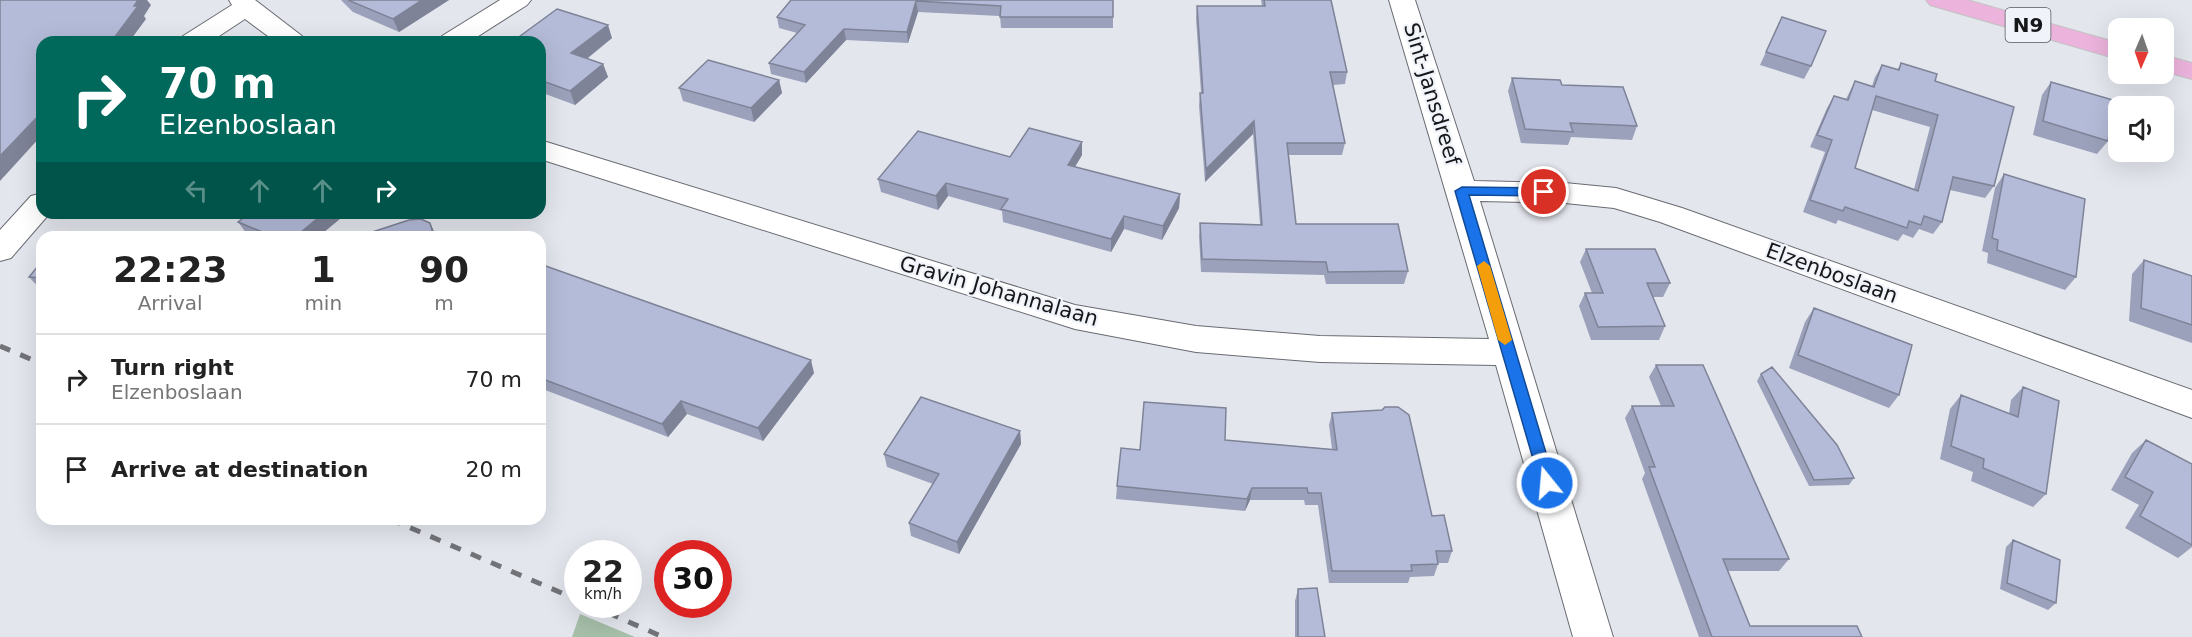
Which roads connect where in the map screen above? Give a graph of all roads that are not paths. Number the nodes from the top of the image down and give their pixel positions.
1 (518, 0) edge
2 (1402, 0) edge
3 (1939, 0) edge
4 (244, 3) edge
5 (200, 36) edge
6 (285, 36) edge
7 (461, 36) edge
8 (2108, 48) edge
9 (2174, 66) edge
10 (2192, 71) edge
11 (546, 150) edge
12 (1462, 191) junction
13 (36, 210) edge
14 (0, 250) edge
15 (1509, 352) junction
16 (2192, 404) edge
17 (1593, 637) edge

1 - 7 street
2 - 12 street, Sint-Jansdreef
3 - 8 main road, N9
4 - 5 street
4 - 6 street
9 - 10 main road
11 - 15 street, Gravin Johannalaan
12 - 15 street, Sint-Jansdreef
12 - 16 street, Elzenboslaan
13 - 14 street
15 - 17 street, Sint-Jansdreef

